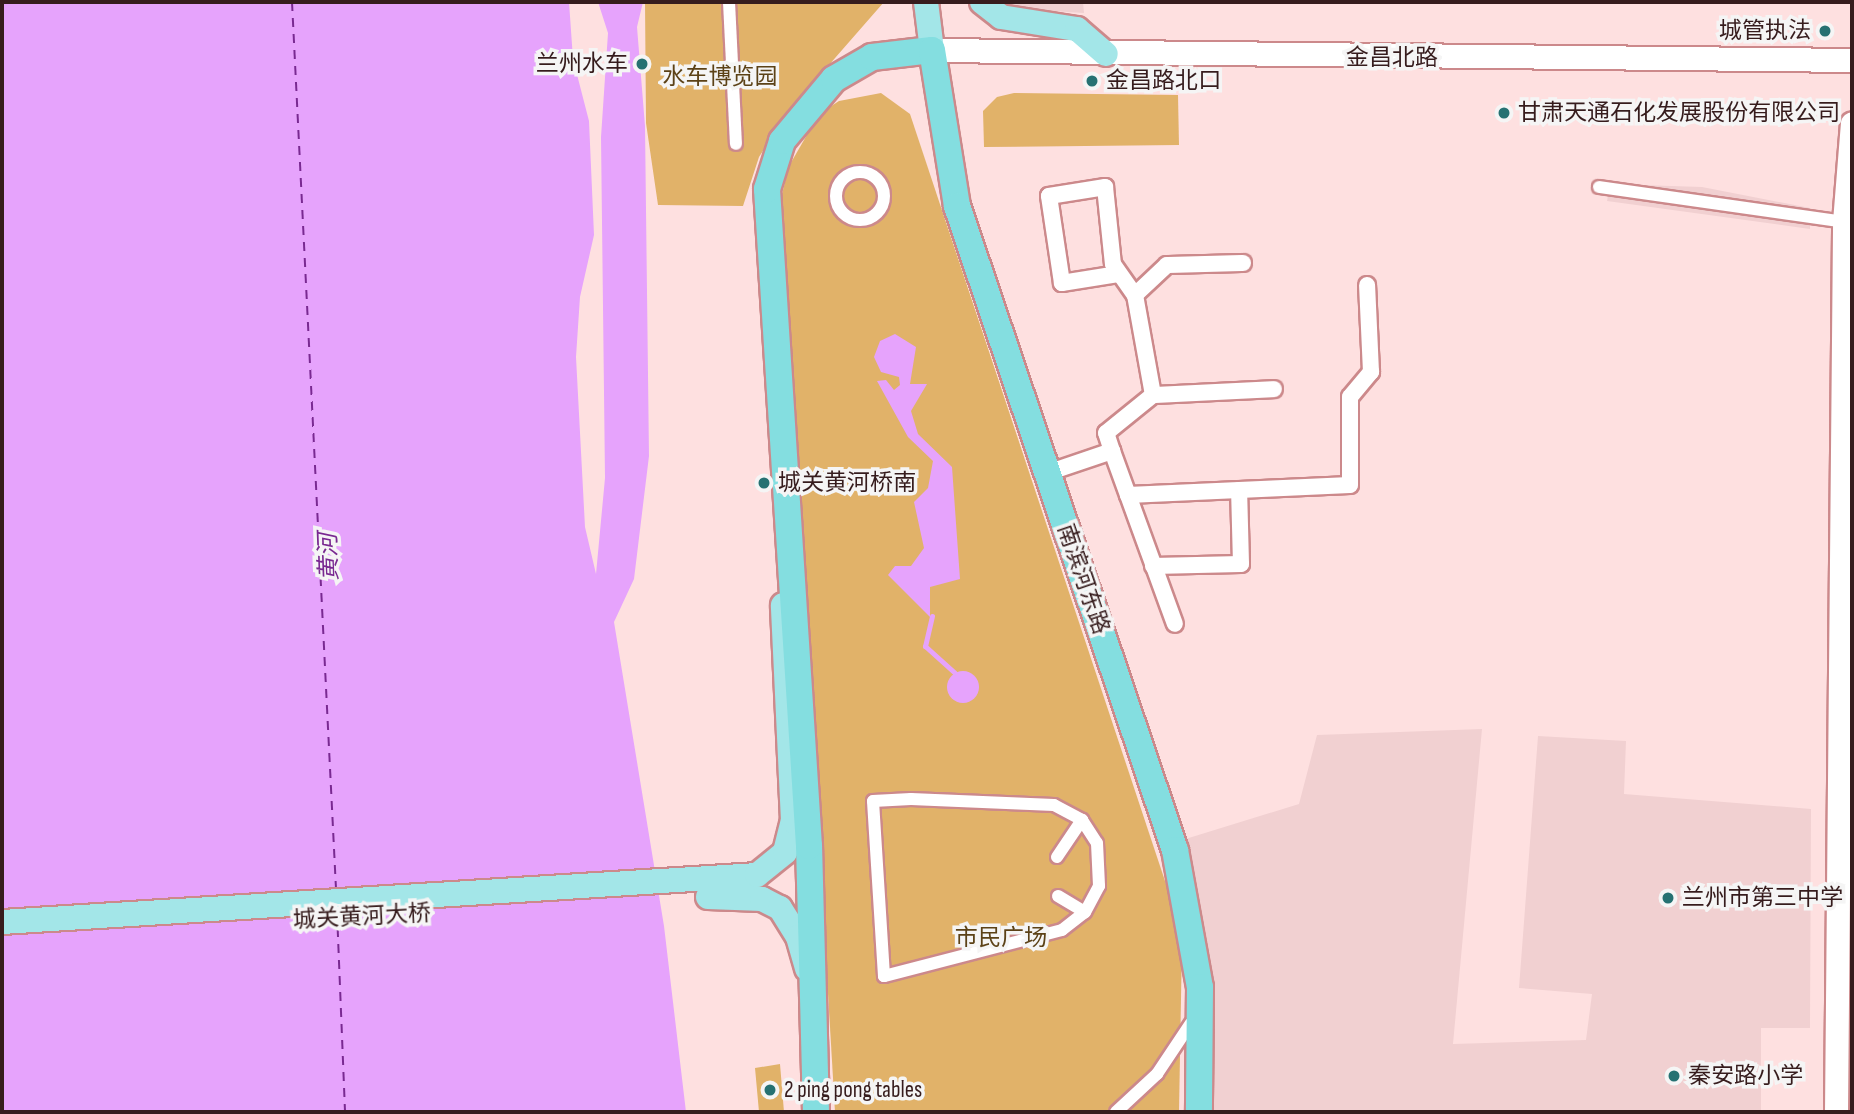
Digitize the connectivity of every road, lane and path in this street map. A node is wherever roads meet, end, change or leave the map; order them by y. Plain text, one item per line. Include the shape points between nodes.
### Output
1 (729, 2) edge
2 (926, 2) edge
3 (982, 2) edge
4 (932, 50) junction
5 (1106, 54) junction
6 (1852, 60) edge
7 (1852, 123) edge
8 (736, 144) dead end
9 (1600, 187) dead end
10 (1844, 222) junction
11 (1243, 263) dead end
12 (1118, 274) junction
13 (1367, 285) dead end
14 (1135, 295) junction
15 (1275, 389) dead end
16 (1153, 395) junction
17 (1112, 451) junction
18 (1047, 473) junction
19 (1239, 490) junction
20 (1128, 495) junction
21 (785, 548) junction
22 (1153, 566) junction
23 (1175, 624) dead end
24 (1082, 820) junction
25 (1057, 857) dead end
26 (722, 889) junction
27 (1058, 896) dead end
28 (1085, 912) junction
29 (2, 922) edge
30 (2, 938) edge
31 (1191, 1023) dead end
32 (815, 1036) junction
33 (816, 1112) edge
34 (1116, 1112) edge
35 (1199, 1112) edge
36 (1836, 1112) edge

1 - 8 street
2 - 4 main road, 南滨河东路
3 - 5 main road via 1001,17 1077,29
4 - 5 main road, 金昌北路
4 - 18 highway, 南滨河东路 via 957,206
4 - 21 highway via 872,57 834,79 796,118 773,163 764,218
5 - 6 main road, 金昌北路
7 - 10 main road
9 - 10 street
10 - 36 main road
11 - 14 street via 1167,265
12 - 12 street via 1062,282 1049,196 1105,187
12 - 14 street
13 - 19 street via 1371,372 1350,397 1350,485
14 - 16 street
15 - 16 street
16 - 17 street via 1106,433
17 - 18 street
17 - 20 street
18 - 35 highway, 南滨河东路 via 1187,899 1199,987
19 - 20 street
19 - 22 street via 1241,564
20 - 22 street
21 - 26 main road via 782,647 793,821 785,852 773,866
21 - 32 highway via 808,833
22 - 23 street
24 - 25 street
24 - 28 street via 1097,844 1099,886
24 - 28 street via 1054,805 873,801 884,976 1062,930
26 - 29 main road, 城关黄河大桥
26 - 30 main road, 城关黄河大桥
26 - 32 main road via 762,899 791,921 807,968
27 - 28 street
31 - 34 street via 1157,1074
32 - 33 highway

